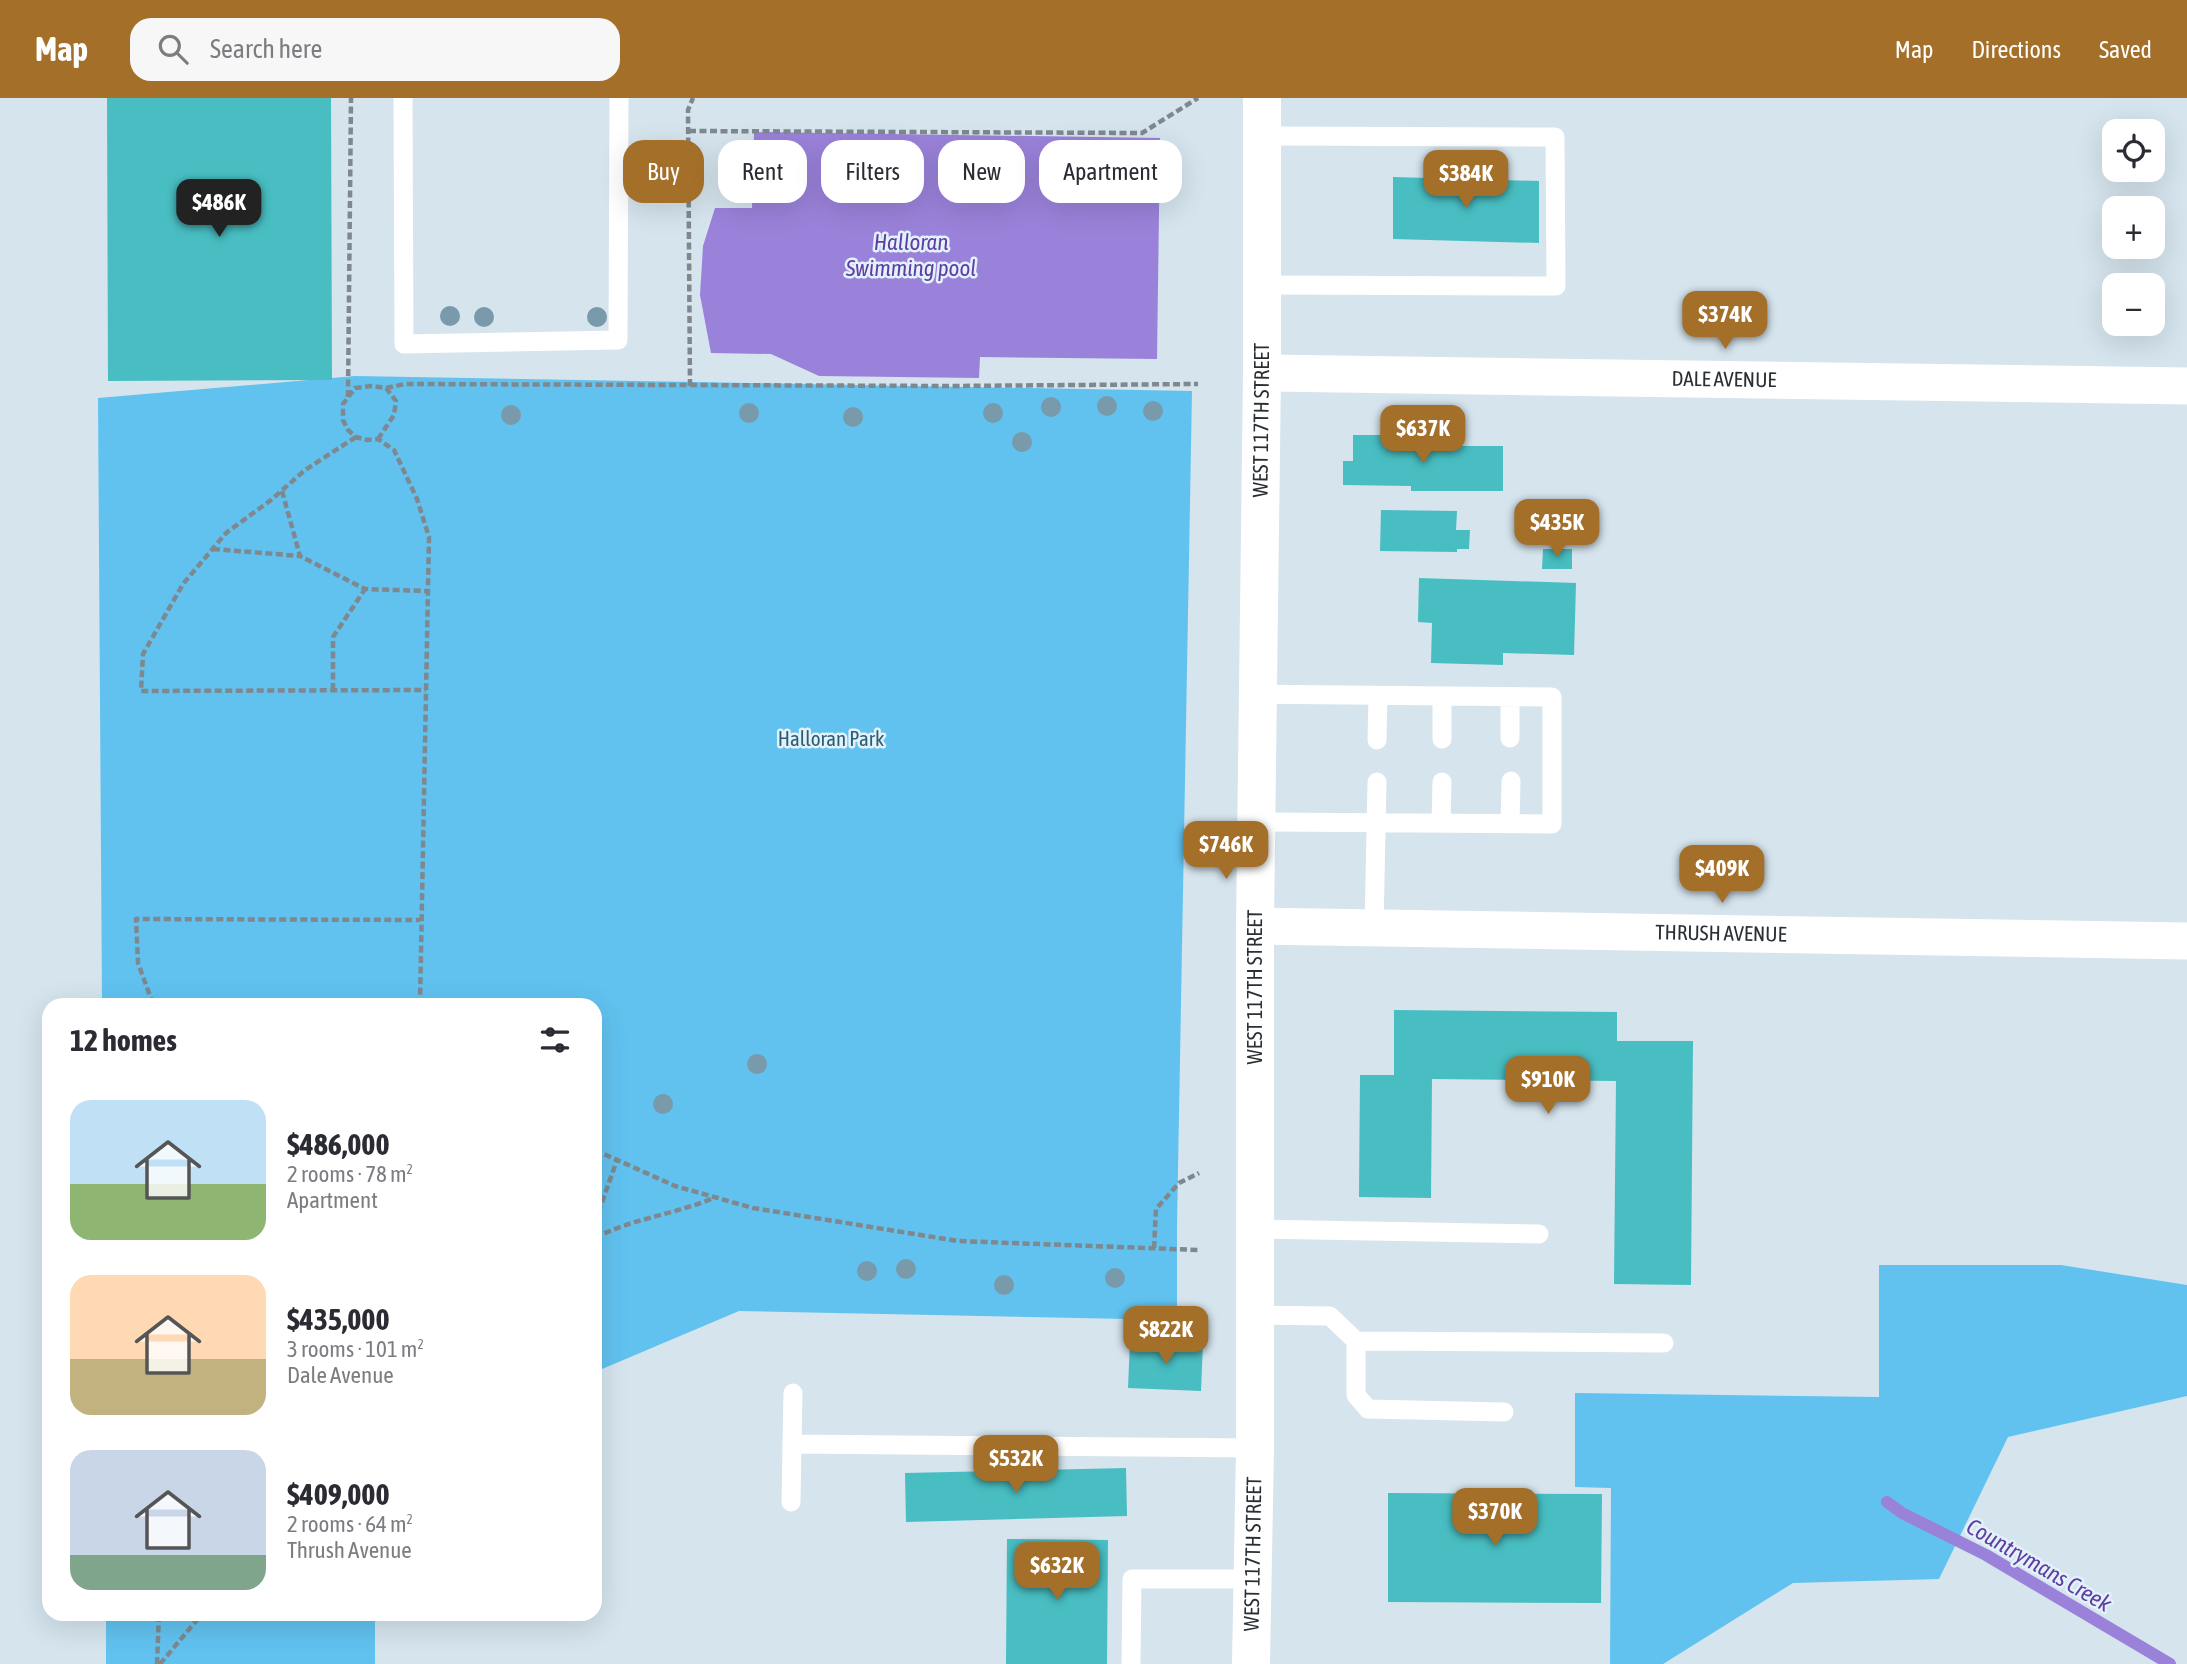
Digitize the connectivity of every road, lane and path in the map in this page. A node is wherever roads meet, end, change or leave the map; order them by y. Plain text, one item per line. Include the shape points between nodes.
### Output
1 (351, 98) edge
2 (403, 98) edge
3 (619, 98) edge
4 (693, 98) edge
5 (1198, 98) edge
6 (1262, 98) edge
7 (689, 131) junction
8 (1262, 136) junction
9 (1262, 285) junction
10 (1262, 373) junction
11 (1198, 384) dead end
12 (690, 386) junction
13 (2187, 386) edge
14 (386, 388) junction
15 (348, 398) junction
16 (356, 437) junction
17 (378, 439) junction
18 (282, 491) junction
19 (213, 549) junction
20 (300, 556) junction
21 (365, 589) junction
22 (428, 591) junction
23 (333, 690) junction
24 (426, 690) junction
25 (1257, 694) junction
26 (1378, 696) junction
27 (1442, 696) junction
28 (1510, 697) junction
29 (1442, 738) dead end
30 (1510, 738) dead end
31 (1377, 740) dead end
32 (1511, 781) dead end
33 (1377, 782) dead end
34 (1442, 782) dead end
35 (1256, 822) junction
36 (1375, 823) junction
37 (1441, 823) junction
38 (1510, 824) junction
39 (421, 920) junction
40 (1255, 926) junction
41 (1374, 928) junction
42 (2187, 941) edge
43 (151, 998) edge
44 (420, 998) edge
45 (602, 1153) edge
46 (617, 1160) junction
47 (1199, 1173) dead end
48 (716, 1197) junction
49 (602, 1202) edge
50 (1255, 1229) junction
51 (602, 1234) edge
52 (1539, 1234) dead end
53 (1154, 1248) junction
54 (1199, 1250) dead end
55 (1255, 1315) junction
56 (1356, 1341) junction
57 (1664, 1343) dead end
58 (793, 1393) dead end
59 (1504, 1412) dead end
60 (792, 1444) junction
61 (1255, 1448) junction
62 (791, 1502) dead end
63 (1253, 1579) junction
64 (159, 1621) edge
65 (196, 1621) edge
66 (159, 1664) edge
67 (1130, 1664) edge
68 (1251, 1664) edge

1 - 15 path
2 - 3 lane via 404,344 618,340
4 - 7 path via 688,110
5 - 7 path via 1142,132
6 - 8 main road, WEST 117TH STREET
7 - 12 path
8 - 9 main road, WEST 117TH STREET
8 - 9 lane via 1555,137 1556,286
9 - 10 main road, WEST 117TH STREET
10 - 13 street, DALE AVENUE
10 - 25 main road, WEST 117TH STREET
11 - 12 path
12 - 14 path via 405,384
14 - 15 path via 355,388
14 - 17 path via 396,401 394,415
15 - 16 path via 343,420
16 - 17 path
16 - 18 path
17 - 22 path via 394,450 417,499 429,537
18 - 19 path via 226,533
18 - 20 path
19 - 20 path
19 - 23 path via 183,584 143,654 141,691
20 - 21 path
21 - 22 path
21 - 23 path via 333,637
22 - 24 path
23 - 24 path
24 - 39 path
25 - 26 lane
25 - 35 main road, WEST 117TH STREET
26 - 27 lane
26 - 31 lane
27 - 28 lane
27 - 29 lane
28 - 30 lane
28 - 38 lane via 1552,697 1552,824
32 - 38 lane
33 - 36 lane
34 - 37 lane
35 - 36 lane
35 - 40 main road, WEST 117TH STREET
36 - 37 lane
36 - 41 lane
37 - 38 lane
39 - 43 path via 136,919 138,963
39 - 44 path
40 - 41 street, THRUSH AVENUE
40 - 50 main road, WEST 117TH STREET
41 - 42 street, THRUSH AVENUE
45 - 46 path
46 - 48 path via 676,1186
46 - 49 path
47 - 53 path via 1179,1183 1156,1209
48 - 51 path
48 - 53 path via 753,1208 958,1241
50 - 52 lane
50 - 55 main road, WEST 117TH STREET
53 - 54 path
55 - 56 lane via 1330,1315
55 - 61 main road, WEST 117TH STREET
56 - 57 lane
56 - 59 lane via 1356,1395 1368,1409
58 - 60 lane
60 - 61 lane
60 - 62 lane
61 - 63 main road, WEST 117TH STREET
63 - 67 lane via 1132,1579
63 - 68 main road, WEST 117TH STREET
64 - 66 path
65 - 66 path

